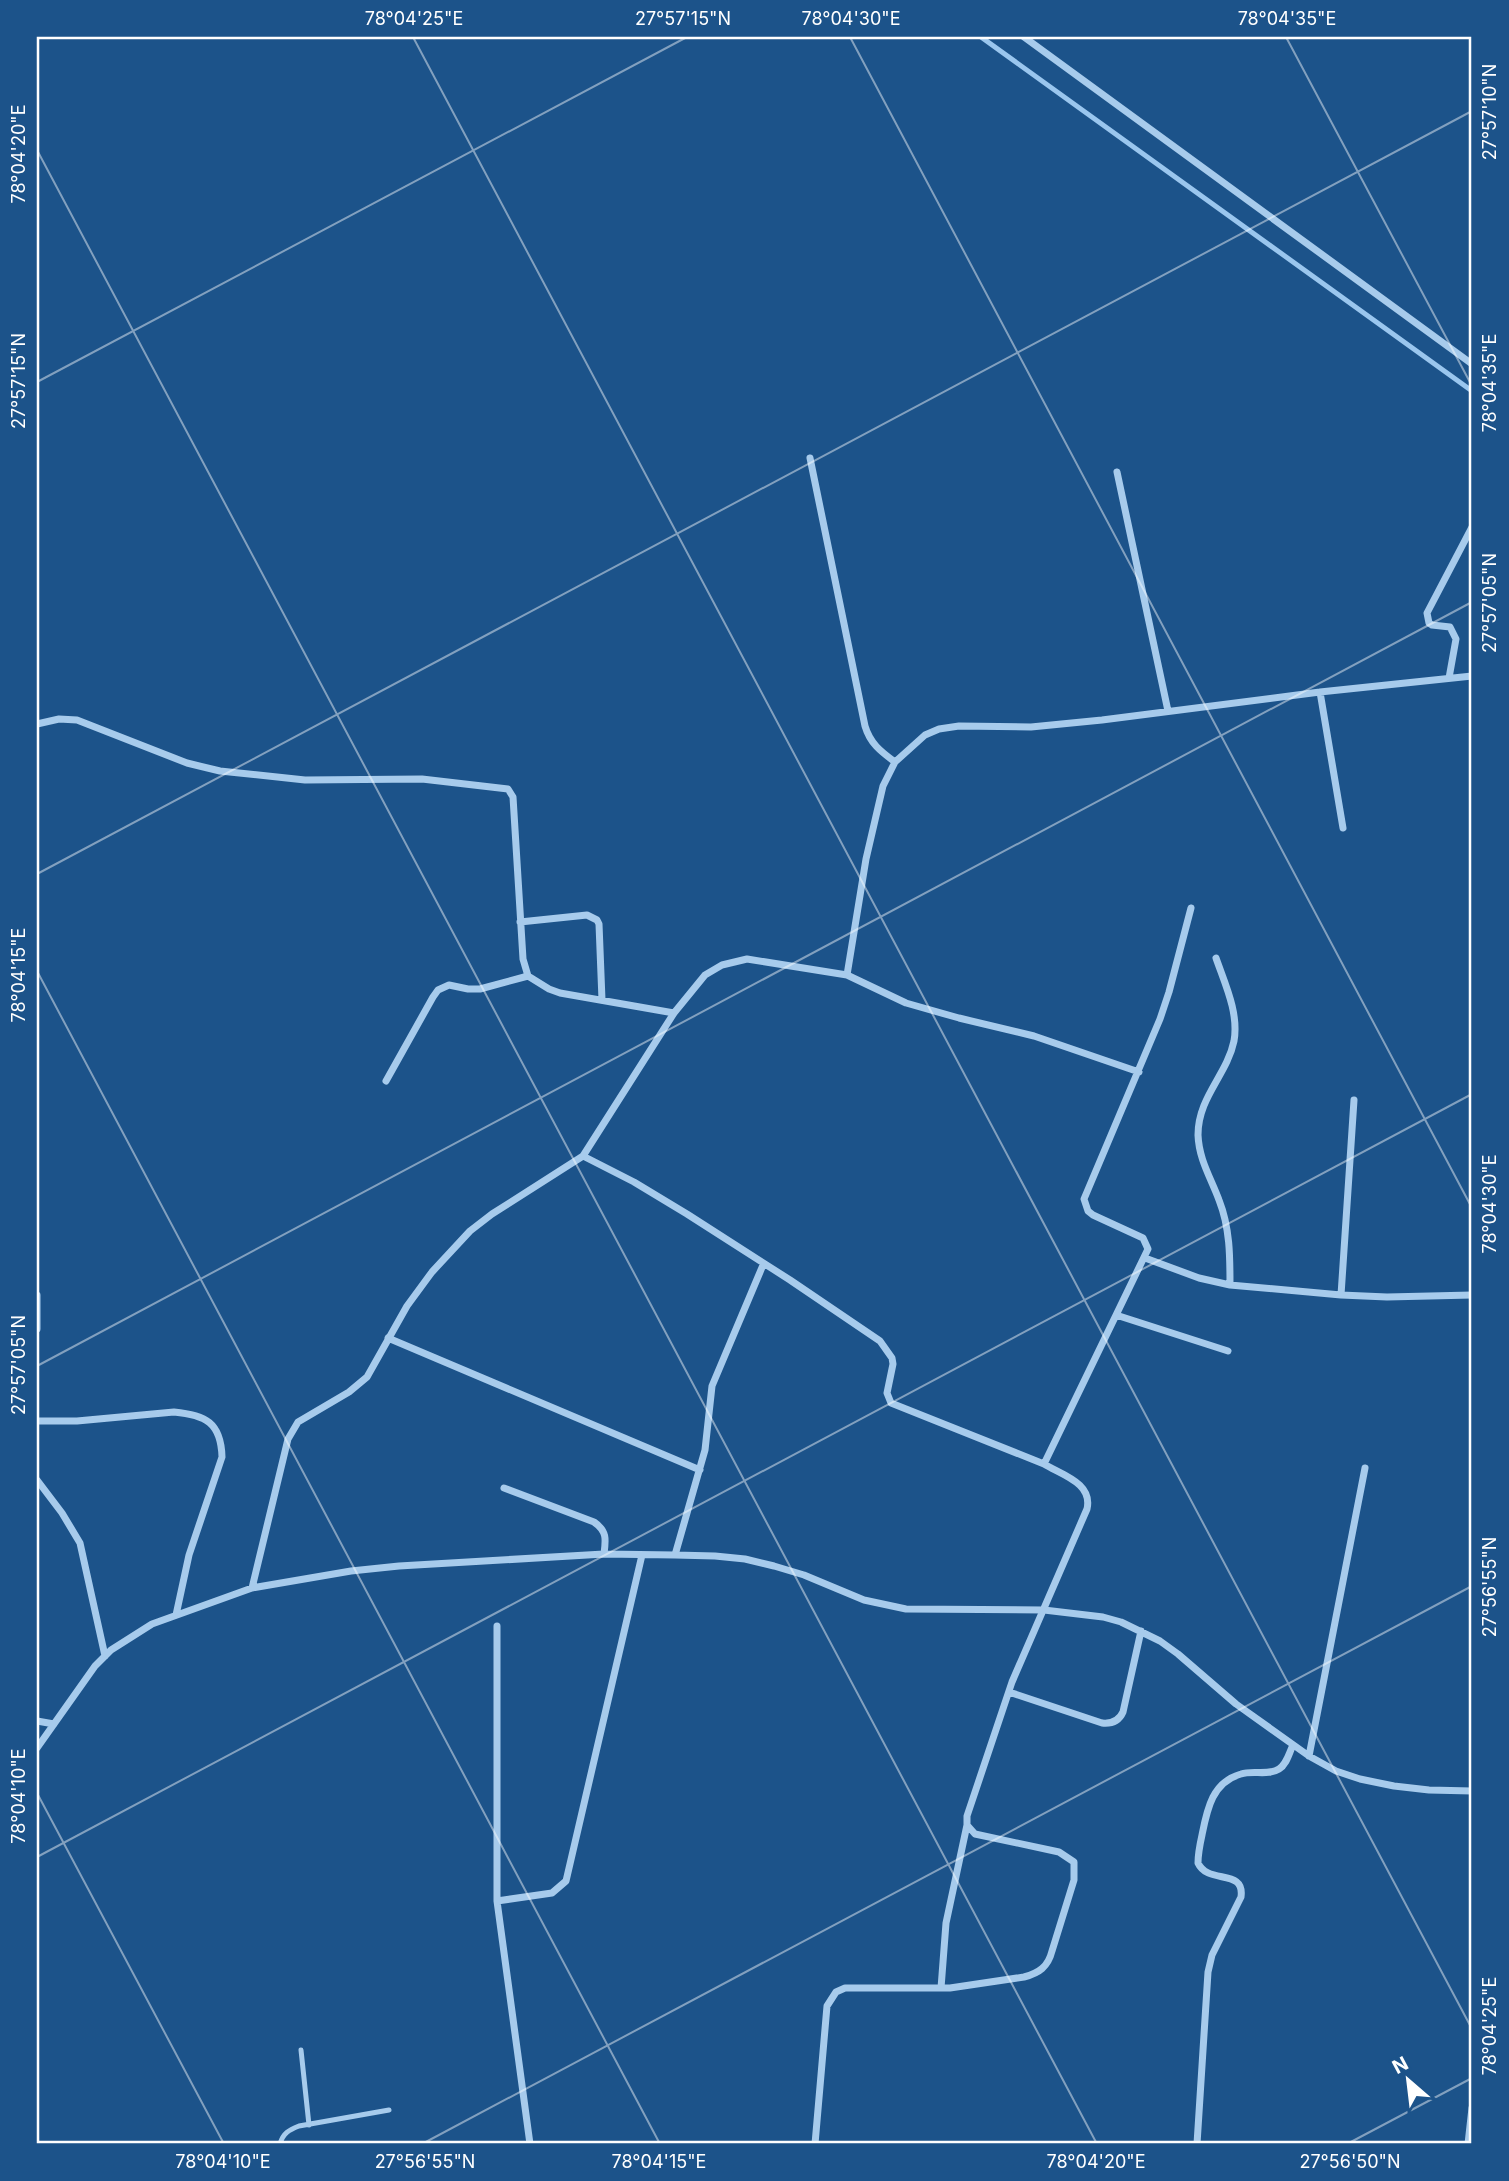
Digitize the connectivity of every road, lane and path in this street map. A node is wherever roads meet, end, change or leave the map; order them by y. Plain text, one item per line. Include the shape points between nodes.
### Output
1 (1024, 37) edge
2 (1472, 364) edge
3 (810, 458) dead end
4 (1118, 472) dead end
5 (1472, 527) edge
6 (1472, 676) edge
7 (1449, 678) junction
8 (1320, 692) junction
9 (1168, 711) junction
10 (37, 724) edge
11 (895, 762) junction
12 (1343, 828) dead end
13 (1191, 908) dead end
14 (520, 922) junction
15 (1216, 958) dead end
16 (847, 975) junction
17 (528, 976) junction
18 (602, 1000) junction
19 (674, 1013) junction
20 (1139, 1072) junction
21 (386, 1081) dead end
22 (1354, 1100) dead end
23 (583, 1156) junction
24 (1145, 1258) junction
25 (764, 1265) junction
26 (1230, 1285) junction
27 (37, 1295) edge
28 (1341, 1295) junction
29 (1472, 1295) edge
30 (1116, 1315) junction
31 (37, 1329) edge
32 (388, 1338) junction
33 (1228, 1351) dead end
34 (37, 1421) edge
35 (1044, 1464) junction
36 (1365, 1468) dead end
37 (699, 1470) junction
38 (37, 1480) edge
39 (504, 1488) dead end
40 (604, 1554) junction
41 (642, 1555) junction
42 (675, 1555) junction
43 (251, 1588) junction
44 (1044, 1610) junction
45 (176, 1615) junction
46 (497, 1626) dead end
47 (1142, 1632) junction
48 (105, 1656) junction
49 (1009, 1692) junction
50 (37, 1721) edge
51 (54, 1724) junction
52 (1293, 1745) junction
53 (37, 1748) edge
54 (1309, 1756) junction
55 (1472, 1791) edge
56 (967, 1825) junction
57 (497, 1901) junction
58 (941, 1988) junction
59 (301, 2050) dead end
60 (1472, 2108) edge
61 (389, 2110) dead end
62 (309, 2124) junction
63 (280, 2144) edge
64 (530, 2144) edge
65 (815, 2144) edge
66 (1197, 2144) edge
67 (1468, 2144) edge

1 - 2 street
3 - 11 street via 864,726 874,745
4 - 9 street
5 - 7 street via 1427,612 1429,623 1450,627 1455,635
6 - 7 street
7 - 8 street
8 - 9 street
8 - 12 street
9 - 11 street via 1042,726 939,729 925,735
10 - 14 street via 76,720 220,771 305,780 422,779 508,789 513,797
11 - 16 street via 883,786 866,859
13 - 20 street via 1170,992
14 - 17 street
14 - 18 street via 587,915 597,920
15 - 26 street via 1231,1002 1234,1041 1205,1101 1198,1133 1200,1154 1227,1230
16 - 19 street via 737,960 705,975
16 - 20 street via 906,1003 1034,1036
17 - 18 street via 560,993
17 - 21 street via 480,989 443,986
18 - 19 street
19 - 23 street
20 - 24 street via 1084,1199 1093,1215 1143,1238 1148,1249
22 - 28 street
23 - 25 street via 634,1182
23 - 32 street via 470,1231 432,1272
24 - 26 street
24 - 30 street
25 - 35 street via 880,1341 893,1364 887,1393 891,1403
25 - 37 street via 712,1386
26 - 28 street
27 - 31 street
28 - 29 street
30 - 33 street
30 - 35 street
32 - 37 street
32 - 43 street via 360,1385 293,1429
34 - 45 street via 174,1412 208,1420 218,1431 222,1457 189,1555
35 - 44 street via 1082,1485 1089,1502
36 - 54 street
37 - 42 street
38 - 48 street via 80,1543
39 - 40 street via 594,1521 604,1530
40 - 41 street
40 - 43 street via 399,1566
41 - 42 street
41 - 57 street via 566,1881 552,1893
42 - 44 street via 774,1566 864,1600 906,1609
43 - 45 street
44 - 47 street via 1103,1617
44 - 49 street
45 - 48 street via 130,1636
46 - 57 street
47 - 49 street via 1123,1712 1115,1722 1102,1723
47 - 52 street via 1178,1654
48 - 51 street
49 - 56 street via 968,1808
50 - 51 street
51 - 53 street
52 - 54 street
52 - 66 street via 1280,1768 1235,1776 1219,1787 1207,1807 1198,1863 1208,1874 1232,1878 1242,1890 1208,1972
54 - 55 street via 1360,1779 1429,1790
56 - 58 street via 946,1923
56 - 58 street via 975,1834 1068,1856 1074,1861 1073,1880 1044,1968 1035,1975
57 - 64 street
58 - 65 street via 845,1988 830,1999
59 - 62 lane
60 - 67 street
61 - 62 lane
62 - 63 lane via 289,2130

